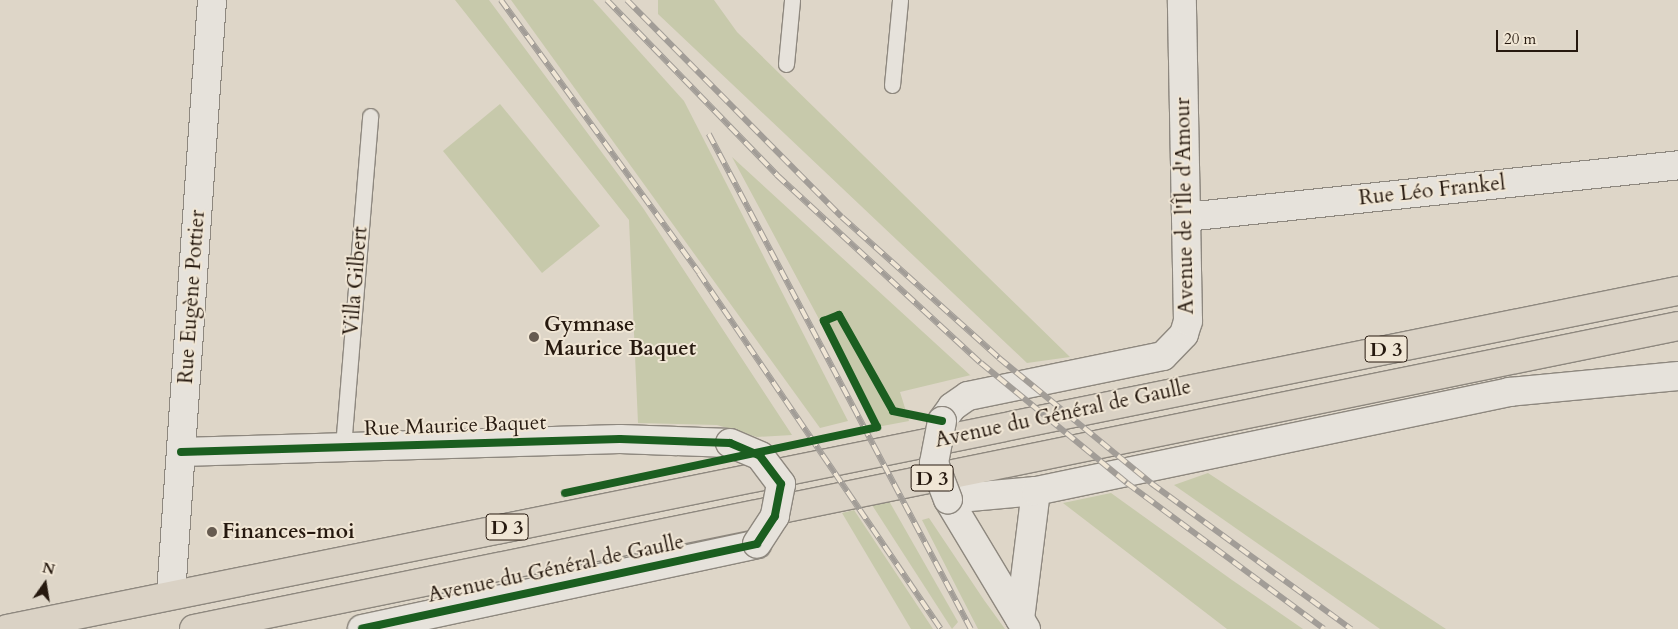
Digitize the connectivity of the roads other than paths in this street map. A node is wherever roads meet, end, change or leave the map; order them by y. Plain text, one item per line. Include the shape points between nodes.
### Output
1 (212, 0) edge
2 (792, 0) edge
3 (900, 0) edge
4 (1182, 0) edge
5 (786, 64) dead end
6 (892, 85) dead end
7 (370, 116) dead end
8 (1678, 165) edge
9 (1186, 217) junction
10 (1678, 291) edge
11 (1678, 326) edge
12 (1678, 376) edge
13 (343, 447) junction
14 (181, 452) junction
15 (1036, 491) junction
16 (948, 498) junction
17 (757, 544) joint
18 (171, 594) junction
19 (1023, 624) edge
20 (7, 629) edge
21 (194, 629) edge
22 (362, 629) edge

1 - 14 street, Rue Eugène Pottier
2 - 5 lane
3 - 6 lane
4 - 9 street, Avenue de l'Île d'Amour
7 - 13 lane, Villa Gilbert
8 - 9 street, Rue Léo Frankel
9 - 16 street, Avenue de l'Île d'Amour, bridge via 1188,321 1176,346 1163,356 968,396 952,407 942,421 934,463
10 - 18 main road, Avenue du Général de Gaulle / D 3
11 - 21 main road, Avenue du Général de Gaulle / D 3
12 - 15 street via 1509,392
13 - 14 street, Rue Maurice Baquet
13 - 17 street, Rue Maurice Baquet, bridge via 620,439 730,442 760,456 781,484 775,516
14 - 18 street, Rue Eugène Pottier
15 - 16 street
15 - 19 street
16 - 19 street, Avenue de l'Île d'Amour
17 - 22 street, Avenue du Général de Gaulle
18 - 20 main road, Avenue du Général de Gaulle / D 3

